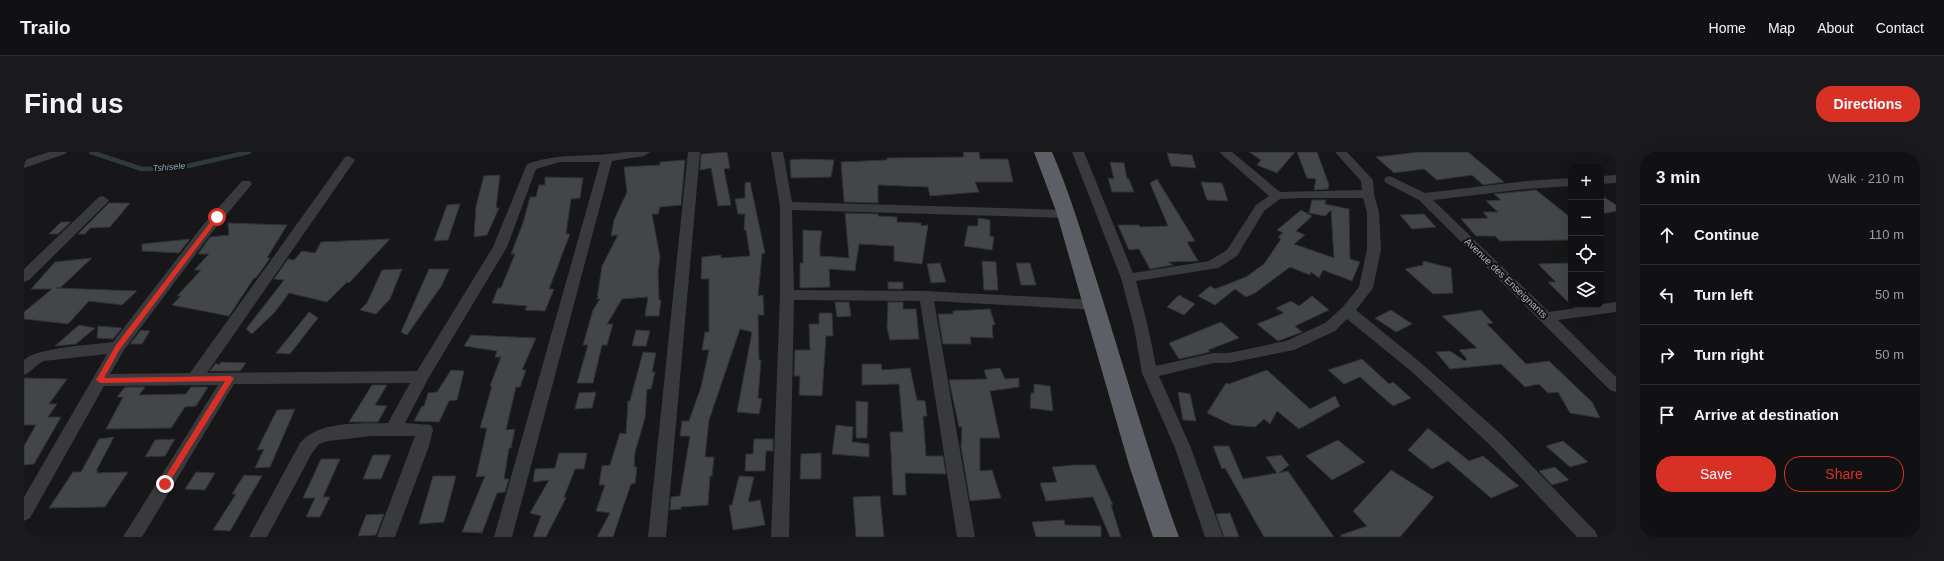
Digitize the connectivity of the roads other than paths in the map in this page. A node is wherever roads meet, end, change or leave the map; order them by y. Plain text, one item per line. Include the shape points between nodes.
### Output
1 (644, 152) edge
2 (694, 152) edge
3 (777, 152) edge
4 (1043, 152) edge
5 (1078, 152) edge
6 (1224, 152) edge
7 (1341, 152) edge
8 (59, 153) edge
9 (607, 158) junction
10 (349, 160) dead end
11 (24, 164) edge
12 (1616, 179) edge
13 (1390, 180) dead end
14 (1604, 180) edge
15 (1568, 182) edge
16 (246, 184) dead end
17 (1368, 194) junction
18 (1277, 196) junction
19 (1423, 197) junction
20 (103, 200) dead end
21 (786, 206) junction
22 (1065, 214) junction
23 (24, 277) edge
24 (1128, 278) junction
25 (787, 295) junction
26 (926, 296) junction
27 (1094, 305) junction
28 (1616, 307) edge
29 (1347, 311) junction
30 (1546, 317) junction
31 (118, 347) junction
32 (24, 369) edge
33 (1150, 373) junction
34 (421, 376) junction
35 (195, 378) junction
36 (230, 378) junction
37 (100, 380) junction
38 (1616, 386) edge
39 (393, 429) junction
40 (24, 513) edge
41 (132, 537) edge
42 (258, 537) edge
43 (386, 537) edge
44 (503, 537) edge
45 (656, 537) edge
46 (780, 537) edge
47 (966, 537) edge
48 (1166, 537) edge
49 (1214, 537) edge
50 (1589, 537) edge

1 - 9 street
2 - 45 street
3 - 21 street
4 - 22 highway via 1053,174
5 - 24 street
6 - 18 street
7 - 17 street via 1367,180
8 - 11 street
9 - 34 street via 561,157 532,167 500,246
9 - 44 street
10 - 35 street
12 - 14 street
13 - 19 street, Avenue des Enseignants
15 - 19 street
16 - 31 street via 208,228
17 - 18 street
17 - 29 street via 1373,212 1374,249 1366,288
18 - 24 street via 1260,208 1232,253 1213,265
19 - 30 street, Avenue des Enseignants
20 - 23 street
21 - 22 street
21 - 25 street
22 - 27 highway
24 - 33 street via 1142,327
25 - 26 street
25 - 46 street
26 - 27 street
26 - 47 street
27 - 48 highway via 1148,487
28 - 30 street
29 - 33 street via 1330,327 1289,346 1229,358 1213,358
29 - 50 street via 1416,367 1496,440
30 - 38 street, Avenue des Enseignants
31 - 32 street via 44,356 34,359
31 - 37 street
33 - 49 street via 1183,448
34 - 36 street
34 - 39 street
35 - 36 street
35 - 37 street
36 - 41 street
37 - 40 street
39 - 42 street via 325,435 312,440
39 - 43 street via 419,429 425,430 425,434

